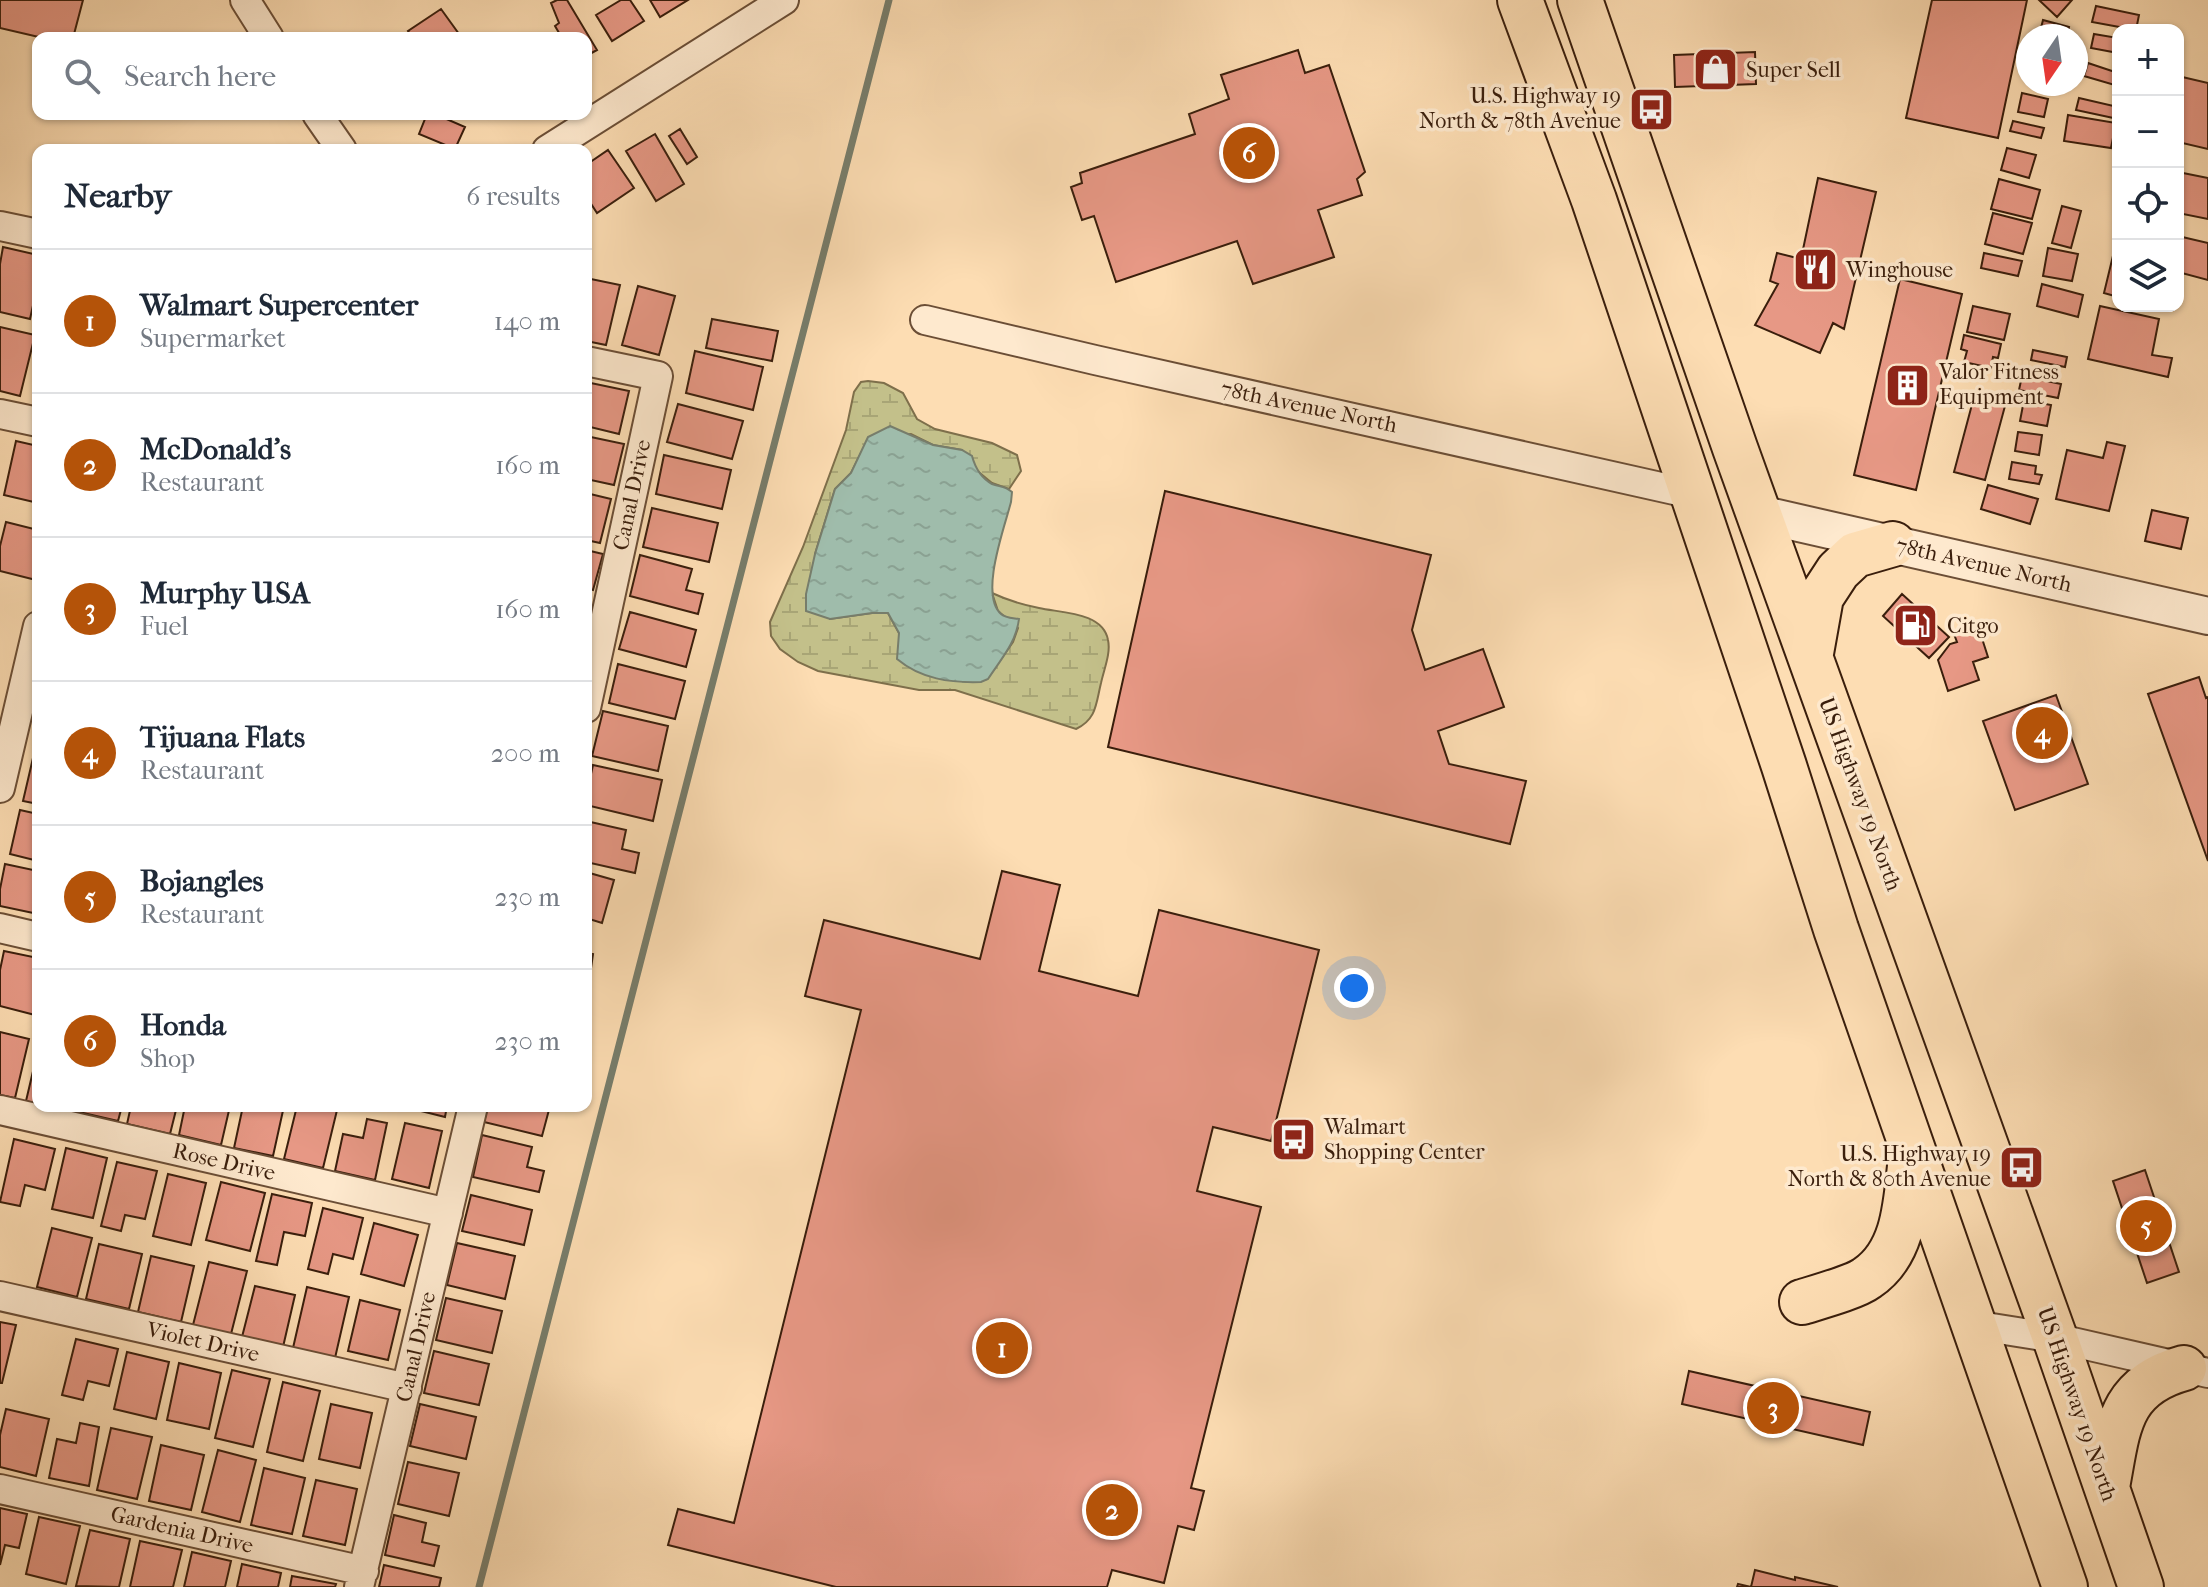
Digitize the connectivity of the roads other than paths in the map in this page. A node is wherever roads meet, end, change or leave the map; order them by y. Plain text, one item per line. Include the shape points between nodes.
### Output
1 (245, 0) edge
2 (784, 0) edge
3 (1520, 0) edge
4 (1580, 0) edge
5 (265, 32) edge
6 (321, 120) edge
7 (338, 144) edge
8 (556, 144) edge
9 (1594, 200) junction
10 (0, 226) edge
11 (32, 233) edge
12 (925, 320) dead end
13 (592, 362) edge
14 (0, 414) edge
15 (32, 421) edge
16 (1692, 494) junction
17 (1759, 514) junction
18 (1893, 544) junction
19 (1795, 613) junction
20 (2208, 616) edge
21 (32, 652) edge
22 (1810, 655) junction
23 (592, 680) edge
24 (0, 788) edge
25 (0, 928) edge
26 (32, 936) edge
27 (0, 1110) edge
28 (472, 1112) edge
29 (1913, 1147) junction
30 (448, 1213) junction
31 (0, 1296) edge
32 (1802, 1302) dead end
33 (1973, 1325) junction
34 (2055, 1338) junction
35 (2196, 1371) edge
36 (407, 1388) junction
37 (0, 1489) edge
38 (2107, 1489) junction
39 (362, 1579) edge
40 (2065, 1587) edge
41 (2141, 1587) edge

1 - 5 street
2 - 8 street
3 - 9 highway
4 - 17 highway, US Highway 19 North
6 - 7 street
9 - 16 highway
9 - 17 highway via 1622,229 1716,482
10 - 11 street
12 - 16 street, 78th Avenue North
13 - 23 street, Canal Drive via 658,376
14 - 15 street
16 - 19 highway via 1727,525
16 - 29 highway
17 - 18 street, 78th Avenue North
17 - 19 highway, US Highway 19 North
18 - 20 street, 78th Avenue North
18 - 22 highway via 1855,555 1838,571 1821,597
19 - 22 highway, US Highway 19 North
21 - 24 street
22 - 34 highway, US Highway 19 North
25 - 26 street
27 - 30 street, Rose Drive
28 - 30 street, Canal Drive
29 - 32 highway via 1903,1219 1891,1255 1867,1279
29 - 33 highway
30 - 36 street, Canal Drive
31 - 36 street, Violet Drive
33 - 34 street
33 - 40 highway
34 - 35 street
34 - 38 highway, US Highway 19 North
35 - 38 highway via 2161,1374 2129,1403 2118,1426
36 - 39 street, Canal Drive
37 - 39 street, Gardenia Drive
38 - 41 highway, US Highway 19 North

